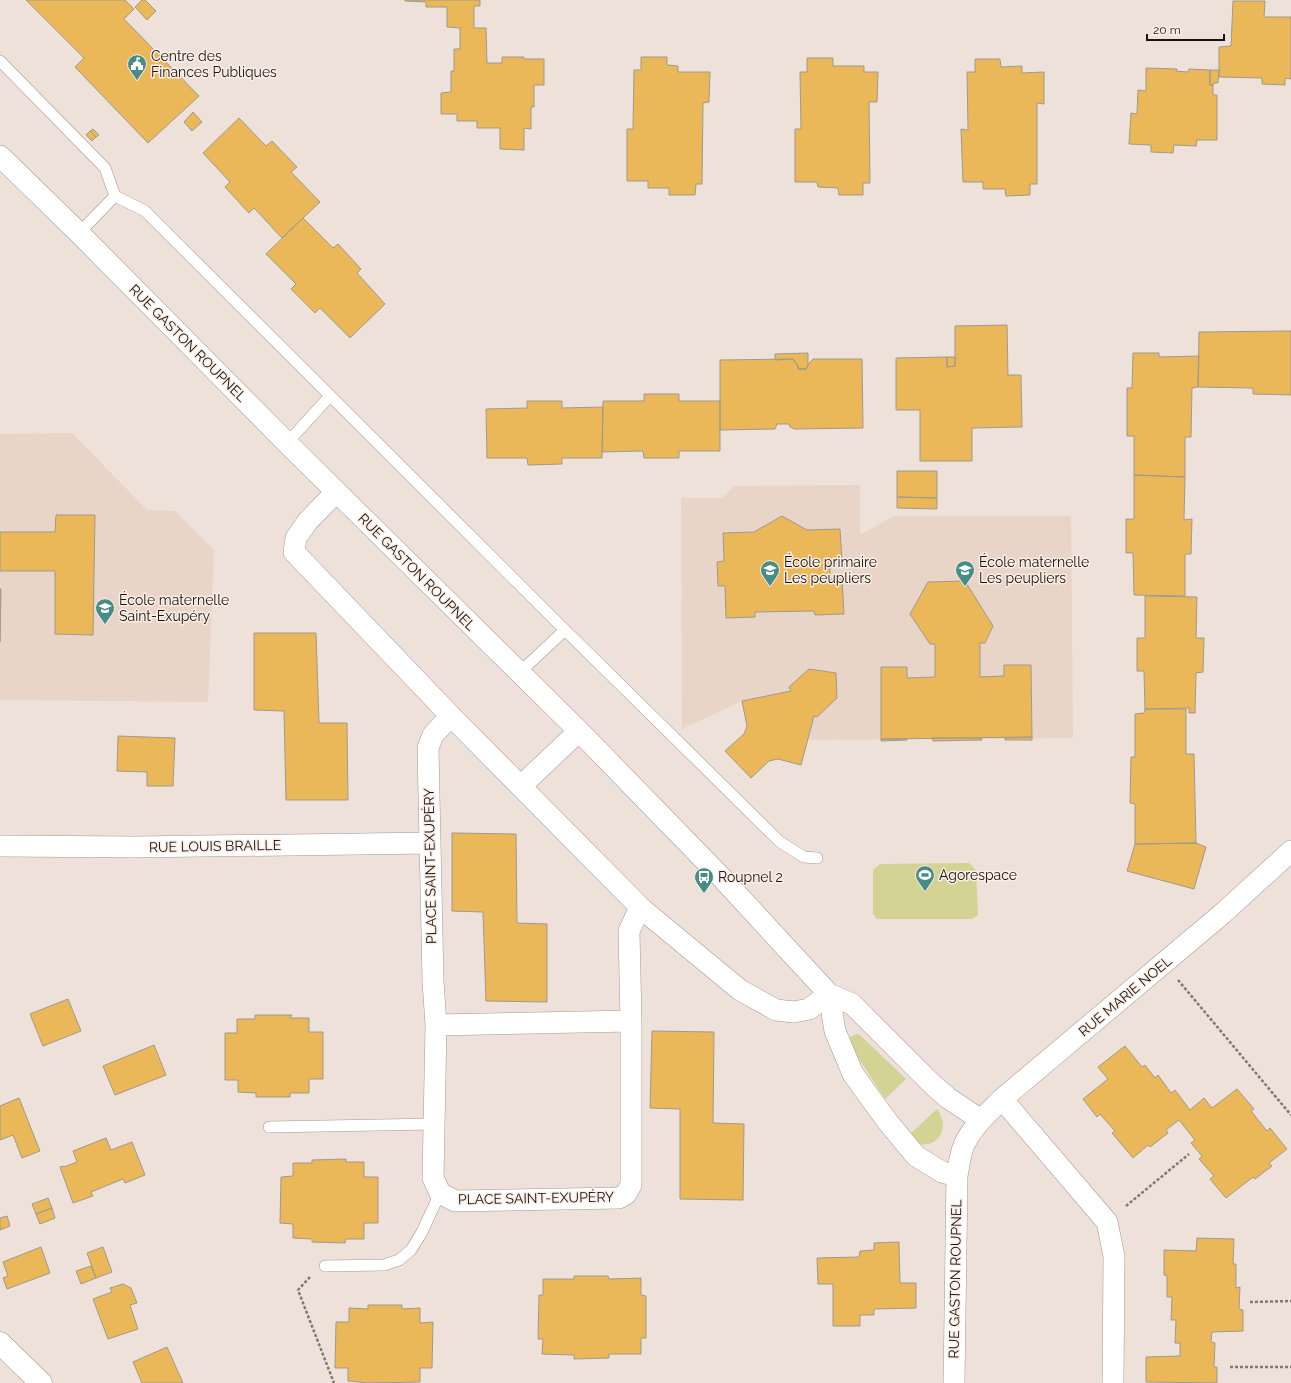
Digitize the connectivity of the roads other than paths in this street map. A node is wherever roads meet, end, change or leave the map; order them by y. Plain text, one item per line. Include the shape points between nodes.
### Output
1 (0, 61) edge
2 (0, 156) edge
3 (115, 196) junction
4 (79, 233) junction
5 (330, 396) junction
6 (287, 443) junction
7 (336, 492) junction
8 (565, 630) junction
9 (519, 673) junction
10 (450, 716) junction
11 (579, 731) junction
12 (521, 786) junction
13 (430, 843) junction
14 (0, 846) edge
15 (1291, 851) edge
16 (817, 858) dead end
17 (642, 910) junction
18 (829, 994) junction
19 (631, 1021) junction
20 (436, 1025) junction
21 (1002, 1099) junction
22 (981, 1120) junction
23 (434, 1124) junction
24 (269, 1127) dead end
25 (964, 1146) joint
26 (957, 1176) junction
27 (440, 1193) junction
28 (325, 1266) road end
29 (0, 1344) edge
30 (41, 1383) edge
31 (954, 1383) edge
32 (1113, 1383) edge

1 - 3 lane via 105,168
2 - 4 street, RUE GASTON ROUPNEL
3 - 4 lane
3 - 5 lane via 145,211
4 - 6 street, RUE GASTON ROUPNEL
5 - 6 lane
5 - 8 lane
6 - 7 street, RUE GASTON ROUPNEL
7 - 9 street, RUE GASTON ROUPNEL
7 - 10 street via 308,521 296,538 294,552
8 - 9 lane
8 - 16 lane via 780,842 804,857
9 - 11 street, RUE GASTON ROUPNEL
10 - 12 street
10 - 13 street, PLACE SAINT-EXUPÉRY via 433,735 428,748
11 - 12 street
11 - 18 street, RUE GASTON ROUPNEL via 721,877
12 - 17 street
13 - 14 street, RUE LOUIS BRAILLE
13 - 20 street, PLACE SAINT-EXUPÉRY
15 - 21 street, RUE MARIE NOEL via 1222,914
17 - 18 street via 740,990 776,1010 794,1012 809,1009
17 - 19 street, PLACE SAINT-EXUPÉRY via 636,916 629,932
18 - 22 street, RUE GASTON ROUPNEL via 852,1004 933,1086
18 - 26 street via 836,1031 853,1074 916,1156 942,1172
19 - 20 street
19 - 27 street, PLACE SAINT-EXUPÉRY via 631,1185 626,1194 619,1198 455,1201
20 - 23 street, PLACE SAINT-EXUPÉRY
21 - 22 street, RUE MARIE NOEL
21 - 32 street via 1107,1222 1114,1256
22 - 25 street, RUE MARIE NOEL
23 - 24 lane
23 - 27 street, PLACE SAINT-EXUPÉRY via 433,1178
25 - 26 street, RUE GASTON ROUPNEL
26 - 31 street, RUE GASTON ROUPNEL
27 - 28 lane, PLACE SAINT-EXUPÉRY via 412,1250 399,1260 384,1265
29 - 30 main road

